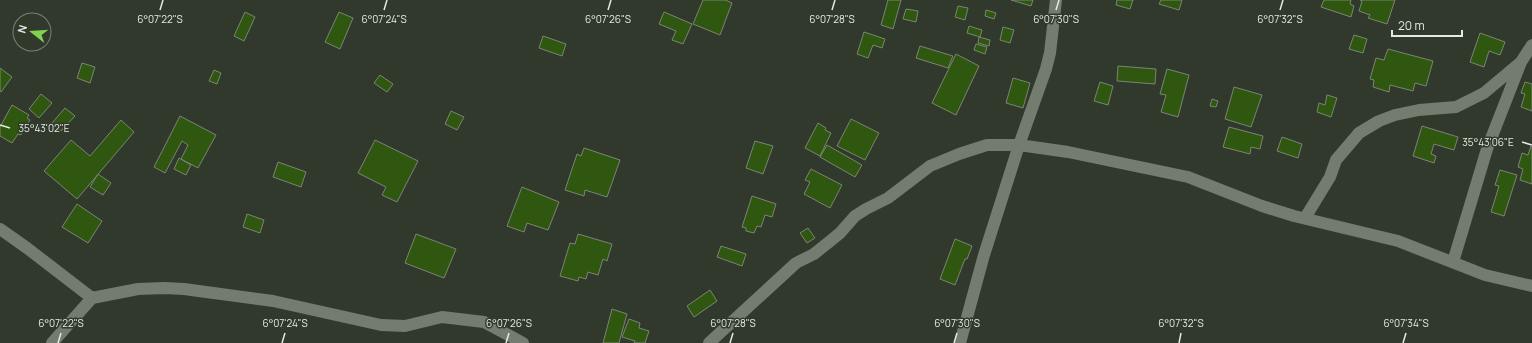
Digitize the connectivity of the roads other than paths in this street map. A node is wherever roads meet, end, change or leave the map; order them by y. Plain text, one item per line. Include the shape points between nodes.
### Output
1 (1056, 0) edge
2 (1532, 45) edge
3 (1521, 62) junction
4 (1019, 145) junction
5 (1305, 218) junction
6 (0, 229) edge
7 (1453, 262) junction
8 (1532, 286) edge
9 (92, 298) junction
10 (52, 343) edge
11 (523, 343) edge
12 (709, 343) edge
13 (960, 343) edge

1 - 4 street via 1048,61
2 - 3 street
3 - 5 street via 1484,92 1456,107 1395,115 1359,133 1336,160 1330,177
3 - 7 street via 1487,149
4 - 5 street via 1068,152 1188,177 1262,206
4 - 12 street via 988,145 930,166 888,198 855,216 840,233 814,254 796,263
4 - 13 street via 984,255
5 - 7 street via 1398,241
6 - 9 street
7 - 8 street via 1485,275
9 - 10 street
9 - 11 street via 138,289 184,289 273,301 381,325 405,326 442,317 484,322

